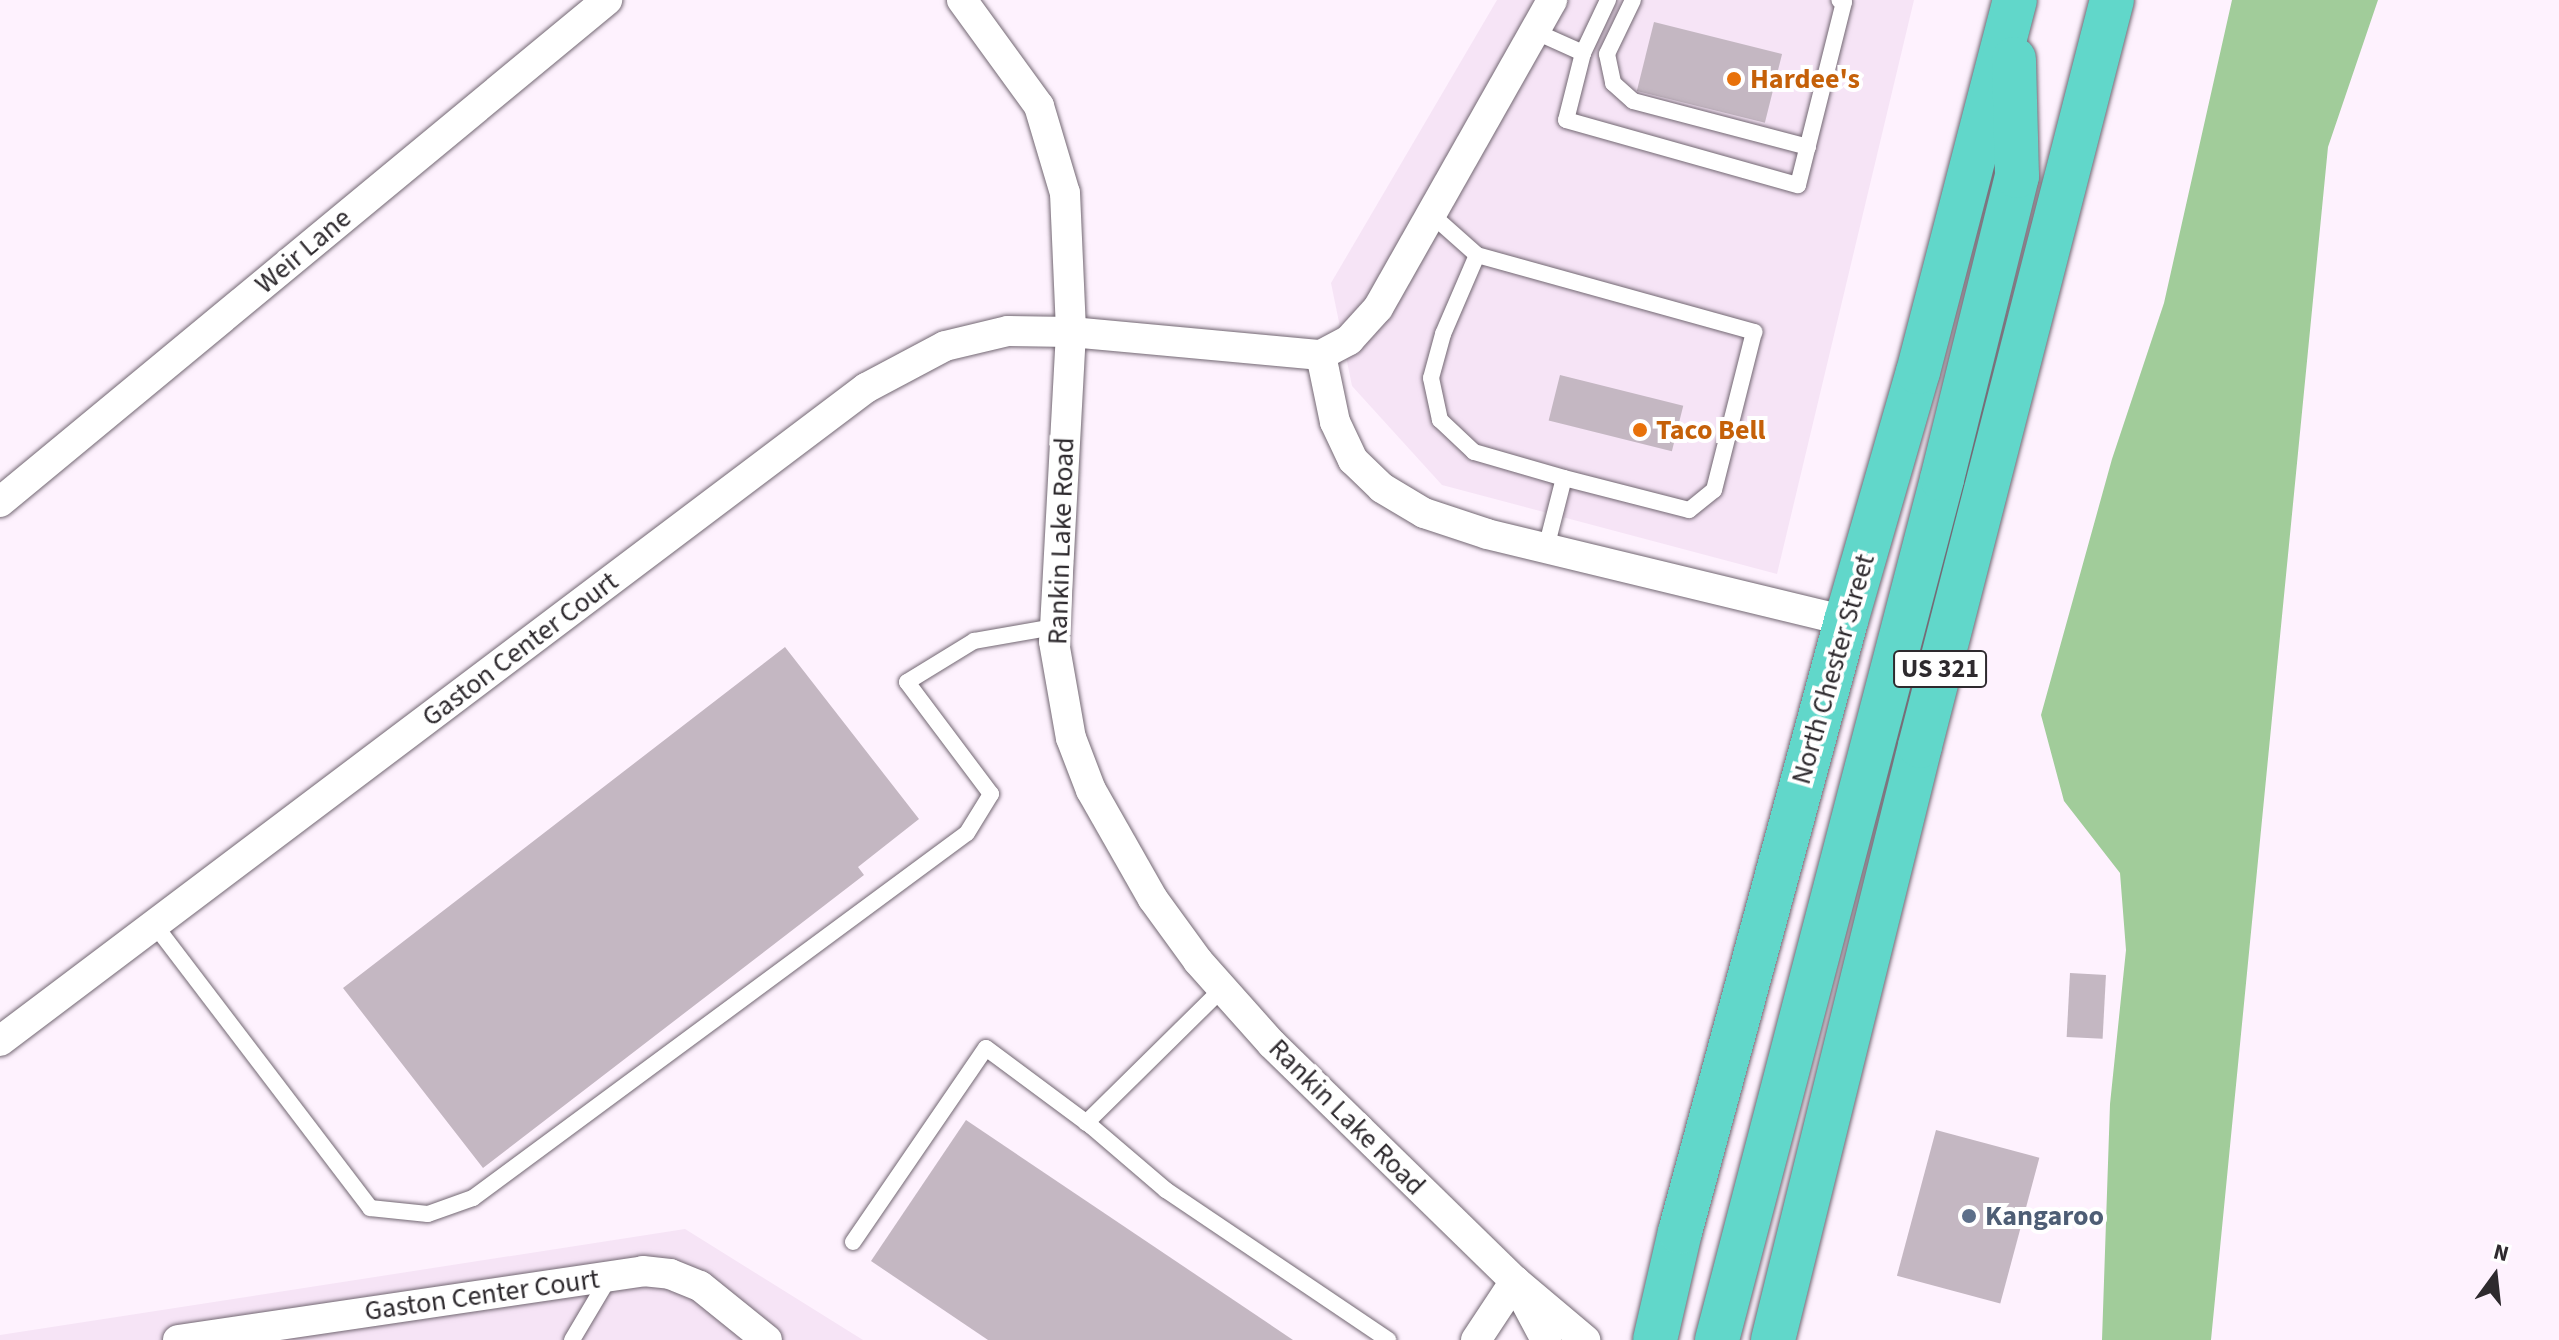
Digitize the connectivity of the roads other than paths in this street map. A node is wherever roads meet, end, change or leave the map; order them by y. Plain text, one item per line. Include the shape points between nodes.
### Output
1 (607, 0) edge
2 (962, 0) edge
3 (1552, 0) edge
4 (1608, 0) edge
5 (1633, 0) edge
6 (1839, 0) edge
7 (2112, 0) edge
8 (2011, 3) edge
9 (1534, 31) junction
10 (1583, 53) junction
11 (1808, 147) junction
12 (1431, 214) junction
13 (1477, 255) junction
14 (1071, 332) junction
15 (1321, 355) junction
16 (1564, 478) junction
17 (0, 502) edge
18 (1546, 548) junction
19 (1846, 621) junction
20 (1054, 627) junction
21 (154, 924) junction
22 (1223, 988) junction
23 (0, 1041) edge
24 (1086, 1123) junction
25 (853, 1242) dead end
26 (610, 1276) junction
27 (1515, 1281) junction
28 (303, 1330) edge
29 (178, 1340) edge
30 (572, 1340) edge
31 (767, 1340) edge
32 (1388, 1340) edge
33 (1476, 1340) edge
34 (1546, 1340) edge
35 (1585, 1340) edge
36 (1655, 1340) edge
37 (1717, 1340) edge
38 (1773, 1340) edge

1 - 17 street, Weir Lane
2 - 14 street, Rankin Lake Road via 1039,106 1065,193
3 - 9 street
4 - 10 lane
5 - 11 lane via 1607,54 1613,83 1633,101
6 - 11 lane via 1844,2
7 - 38 highway, US 321
8 - 19 highway, North Chester Street via 1918,372
8 - 37 highway via 2017,176
9 - 10 lane
9 - 12 street
10 - 11 lane via 1566,120 1798,185
12 - 13 lane
12 - 15 street via 1378,308 1349,340
13 - 16 lane via 1443,334 1431,378 1440,420 1474,452
13 - 16 lane via 1754,332 1714,490 1689,510
14 - 15 street, Gaston Center Court
14 - 20 street, Rankin Lake Road
14 - 21 street, Gaston Center Court via 1008,331 945,346 866,388
15 - 18 street via 1335,422 1353,460 1382,488 1424,513
16 - 18 lane
18 - 19 street
19 - 36 highway, North Chester Street
20 - 21 lane via 974,641 907,682 991,794 967,833 473,1198 428,1214 370,1208
20 - 22 street, Rankin Lake Road via 1071,738 1091,790 1153,899
21 - 23 street, Gaston Center Court
22 - 24 lane
22 - 27 street, Rankin Lake Road via 1272,1044
24 - 25 lane via 986,1048
24 - 32 lane via 1166,1190
26 - 28 street, Gaston Center Court
26 - 30 lane
26 - 31 street, Gaston Center Court via 643,1271 700,1286
27 - 33 street
27 - 34 street, Rankin Lake Road
27 - 35 street, Rankin Lake Road
28 - 29 street, Gaston Center Court

